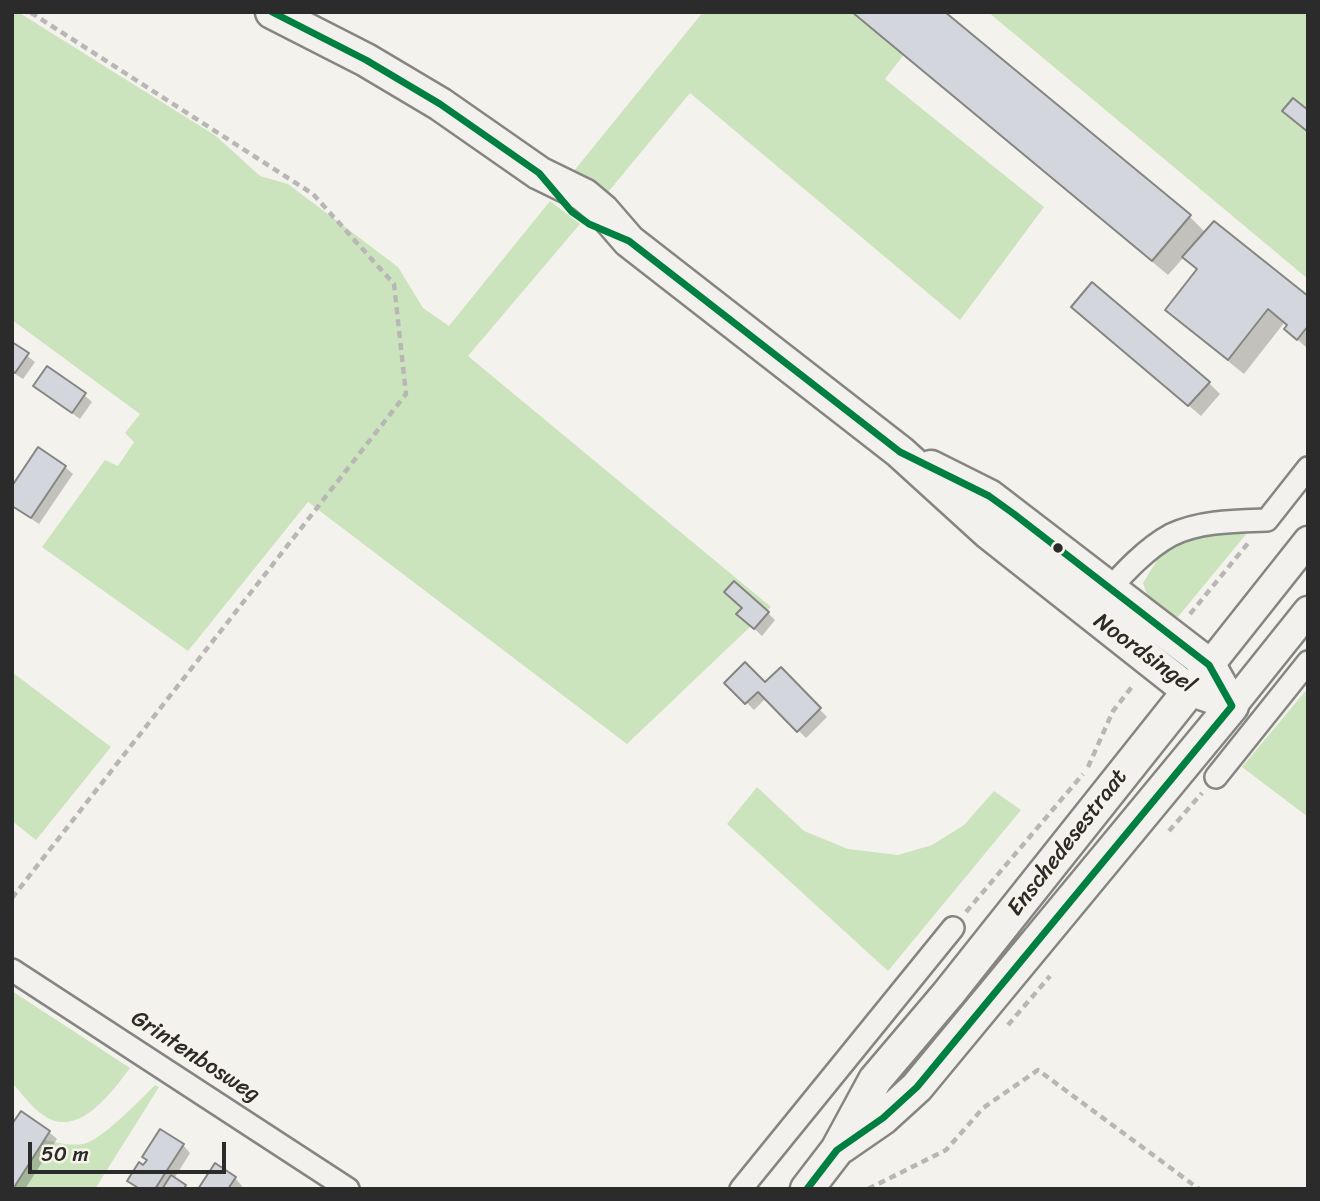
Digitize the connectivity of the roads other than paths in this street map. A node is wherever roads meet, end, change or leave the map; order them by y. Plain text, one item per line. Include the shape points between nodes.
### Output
1 (272, 12) edge
2 (900, 452) junction
3 (1308, 468) edge
4 (1308, 541) edge
5 (1108, 590) junction
6 (1308, 611) edge
7 (1087, 613) junction
8 (1308, 663) edge
9 (1209, 665) junction
10 (1189, 691) junction
11 (1232, 706) junction
12 (1216, 777) dead end
13 (953, 928) road end
14 (12, 970) edge
15 (837, 1150) junction
16 (348, 1189) edge
17 (741, 1189) edge
18 (807, 1189) edge

1 - 2 main road, Noordsingel via 366,60 539,173 584,195 629,241
2 - 5 main road, Noordsingel via 989,496
2 - 7 main road, Noordsingel
3 - 5 street via 1267,520 1192,527 1170,536
4 - 9 street, Enschedesestraat
5 - 7 street
5 - 9 main road, Noordsingel
6 - 11 street, Enschedesestraat
7 - 10 main road, Noordsingel
8 - 12 street
9 - 10 street, Enschedesestraat
9 - 11 main road, Noordsingel
10 - 11 street, Noordsingel
10 - 15 main road, Enschedesestraat via 875,1080
11 - 15 main road, Enschedesestraat via 916,1087 884,1118
13 - 17 street
14 - 16 street, Grintenbosweg
15 - 18 main road, Enschedesestraat

